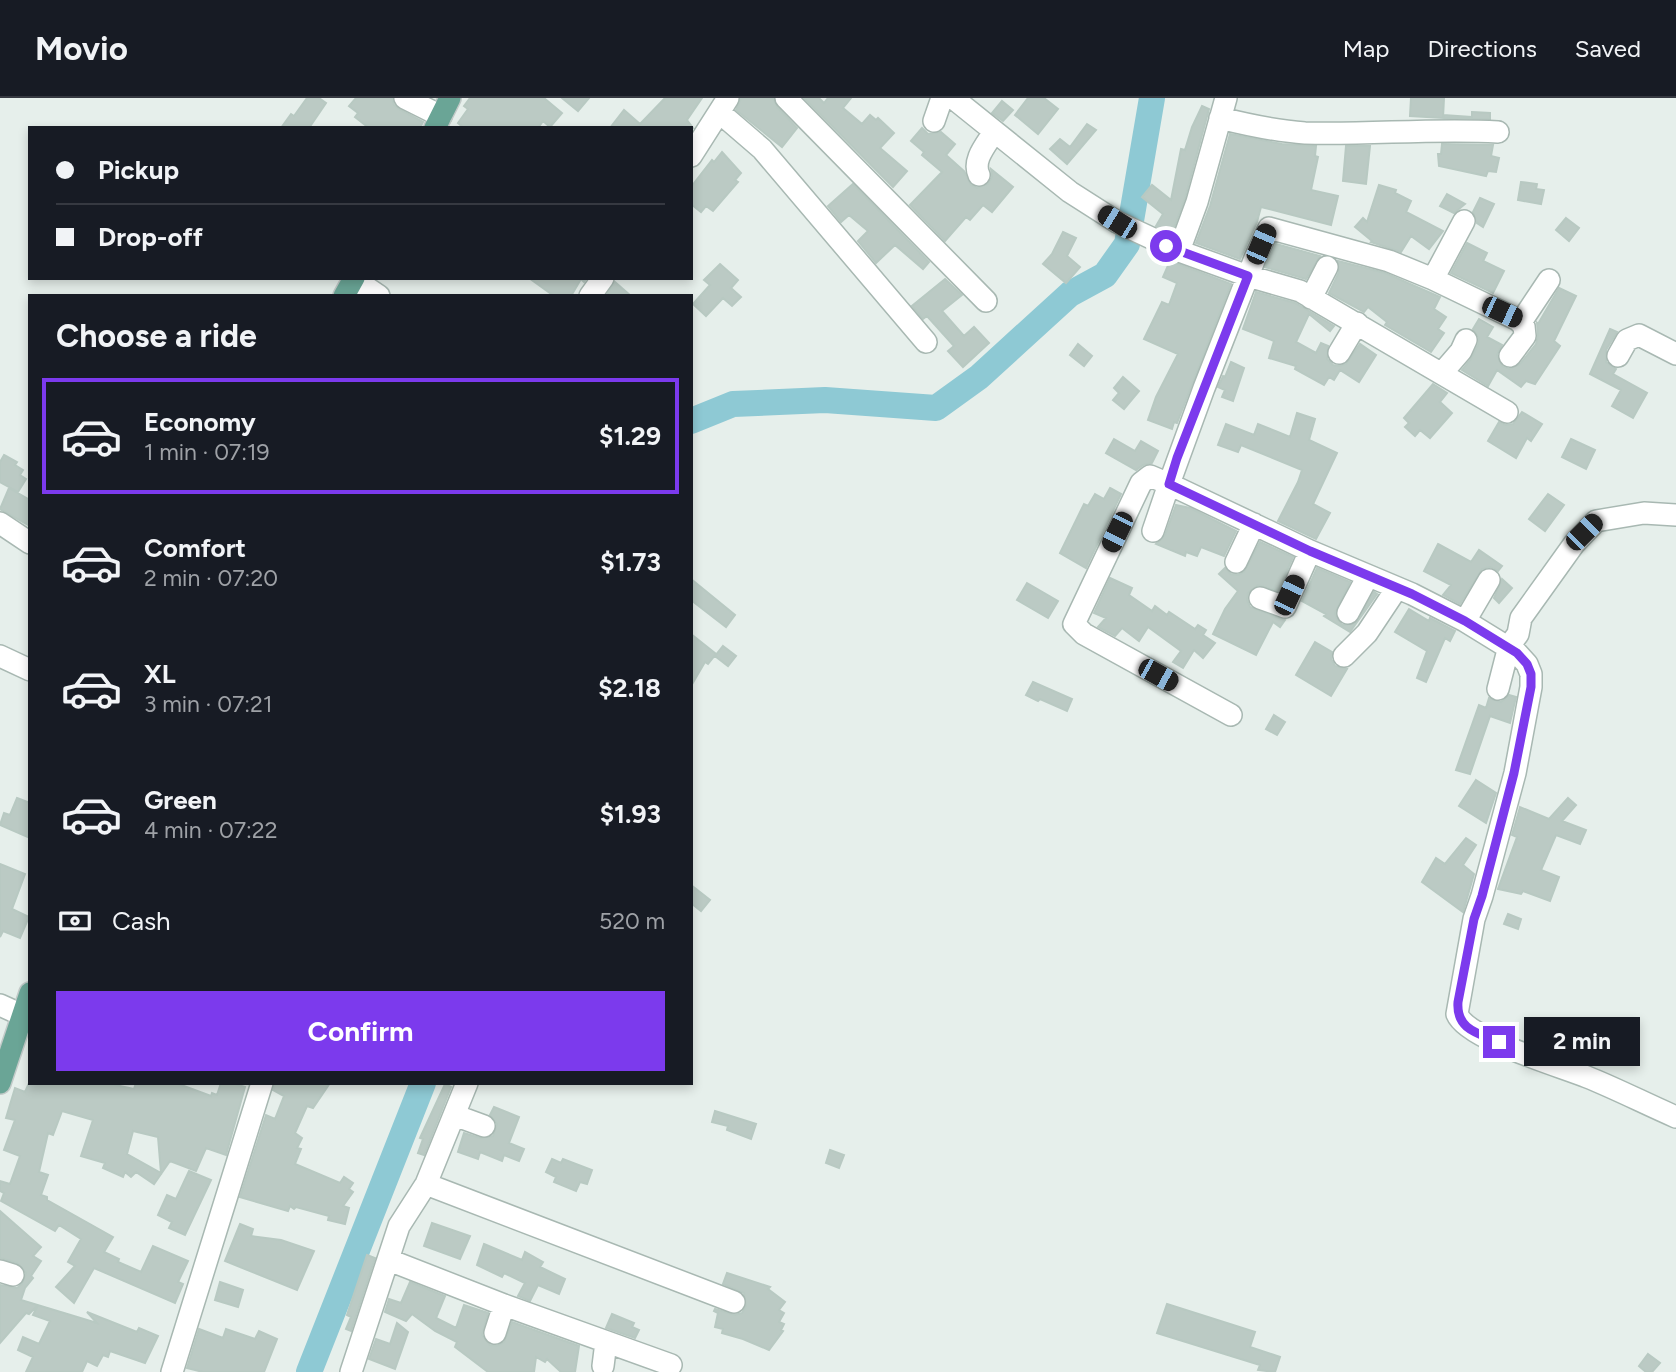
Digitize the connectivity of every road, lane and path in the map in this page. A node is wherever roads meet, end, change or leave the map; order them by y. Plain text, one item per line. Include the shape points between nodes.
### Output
1 (405, 98) edge
2 (786, 98) edge
3 (942, 98) edge
4 (953, 98) edge
5 (724, 105) edge
6 (1223, 108) edge
7 (442, 114) edge
8 (934, 121) dead end
9 (994, 132) junction
10 (1499, 132) dead end
11 (693, 153) edge
12 (979, 175) dead end
13 (1464, 221) dead end
14 (1173, 248) junction
15 (1327, 267) dead end
16 (1248, 276) junction
17 (1433, 279) junction
18 (1549, 280) dead end
19 (351, 284) edge
20 (374, 294) edge
21 (1311, 298) junction
22 (986, 301) dead end
23 (1476, 322) junction
24 (1521, 322) junction
25 (1357, 323) junction
26 (926, 342) dead end
27 (1339, 353) dead end
28 (1676, 354) edge
29 (1510, 356) dead end
30 (1618, 356) dead end
31 (1442, 373) junction
32 (1507, 412) dead end
33 (1169, 484) junction
34 (1676, 515) edge
35 (0, 523) edge
36 (1254, 524) junction
37 (1153, 531) dead end
38 (28, 542) edge
39 (1310, 551) junction
40 (1236, 562) dead end
41 (1368, 576) junction
42 (1489, 580) dead end
43 (1397, 588) junction
44 (1260, 598) dead end
45 (1348, 614) dead end
46 (1465, 621) junction
47 (1508, 646) junction
48 (0, 656) edge
49 (1344, 656) dead end
50 (28, 669) edge
51 (1497, 689) dead end
52 (1231, 715) dead end
53 (28, 1003) edge
54 (0, 1005) edge
55 (23, 1028) edge
56 (0, 1083) edge
57 (261, 1085) edge
58 (466, 1085) edge
59 (454, 1115) junction
60 (1676, 1117) edge
61 (484, 1126) dead end
62 (426, 1184) junction
63 (389, 1260) junction
64 (734, 1302) dead end
65 (504, 1305) junction
66 (495, 1333) dead end
67 (606, 1342) junction
68 (631, 1362) edge
69 (671, 1365) dead end
70 (603, 1366) dead end
71 (172, 1372) edge
72 (351, 1372) edge

1 - 7 street
2 - 22 street
3 - 8 street
4 - 9 street
5 - 11 street
5 - 26 street
6 - 10 street via 1248,125 1304,133
6 - 14 street via 1197,202
9 - 12 street via 977,161
9 - 14 street via 1070,192 1117,222
13 - 17 street
14 - 16 street
15 - 21 street
16 - 17 street via 1269,228 1363,253
16 - 21 street via 1285,285
16 - 33 street
17 - 23 street
18 - 24 street
19 - 20 street
21 - 25 street
23 - 24 street
23 - 31 street via 1461,351
24 - 29 street via 1525,336
25 - 27 street
25 - 31 street
28 - 30 street via 1639,335 1629,339
31 - 32 street
33 - 36 street
33 - 37 street
33 - 52 street via 1150,476 1141,483 1074,624 1084,634
34 - 47 street via 1644,513 1596,521 1526,610 1518,634
35 - 38 street
36 - 39 street
36 - 40 street
39 - 41 street
39 - 44 street via 1285,607
41 - 43 street
41 - 45 street
42 - 46 street
43 - 46 street
43 - 49 street via 1367,633
46 - 47 street
47 - 51 street
47 - 60 street via 1527,664 1531,687 1514,773 1474,919 1457,1014 1460,1022 1478,1033
48 - 50 street
53 - 55 main road
54 - 55 street
55 - 56 main road
57 - 71 street
58 - 59 street
59 - 61 street
59 - 62 street
62 - 63 street via 399,1226
62 - 64 street
63 - 65 street
63 - 72 street
65 - 66 street
65 - 67 street
67 - 68 street
67 - 70 street
68 - 69 street

